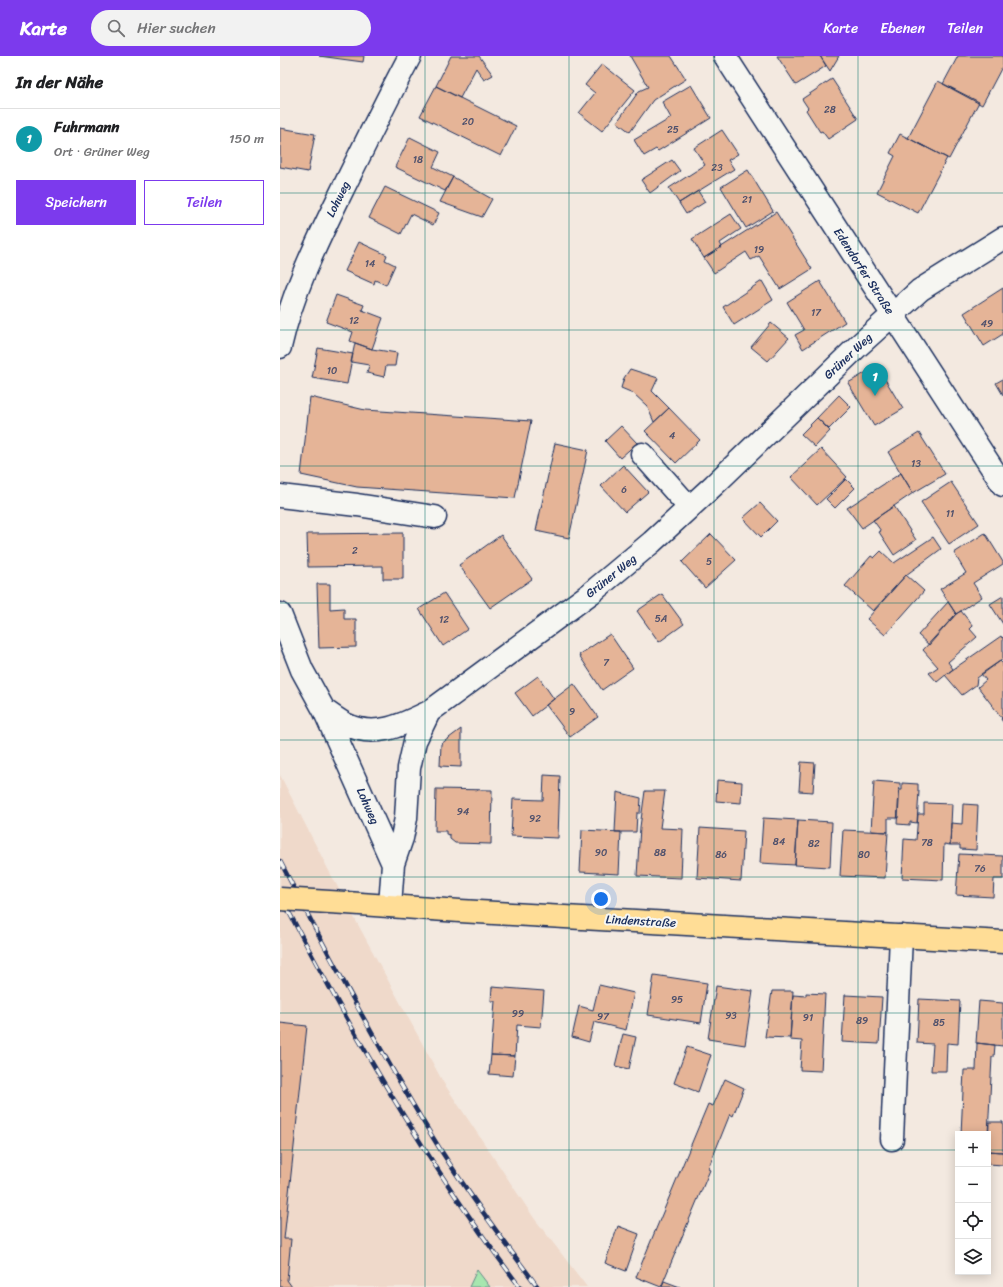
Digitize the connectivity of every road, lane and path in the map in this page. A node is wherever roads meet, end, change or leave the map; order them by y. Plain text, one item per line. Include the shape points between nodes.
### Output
1 (410, 56) edge
2 (731, 58) edge
3 (1003, 238) edge
4 (893, 315) junction
5 (280, 347) edge
6 (642, 454) dead end
7 (1003, 485) edge
8 (280, 496) edge
9 (689, 507) junction
10 (435, 517) dead end
11 (280, 614) edge
12 (324, 710) junction
13 (429, 712) junction
14 (393, 864) junction
15 (280, 899) edge
16 (390, 906) junction
17 (901, 936) junction
18 (1003, 942) edge
19 (892, 1139) dead end

1 - 5 street, Lohweg via 309,258
2 - 4 street, Edendorfer Straße
3 - 4 street, Grüner Weg via 920,290
4 - 7 street, Edendorfer Straße
4 - 9 street, Grüner Weg
6 - 9 street
8 - 10 street
9 - 13 street, Grüner Weg via 591,593
11 - 12 street, Lohweg via 302,670
12 - 13 street via 351,726 375,731 401,726
12 - 14 street, Lohweg
13 - 14 street, Grüner Weg via 415,741 409,768 406,818
14 - 16 street, Lohweg
15 - 16 main road, Lindenstraße, bridge
16 - 17 main road, Lindenstraße
17 - 18 main road, Lindenstraße
17 - 19 street

